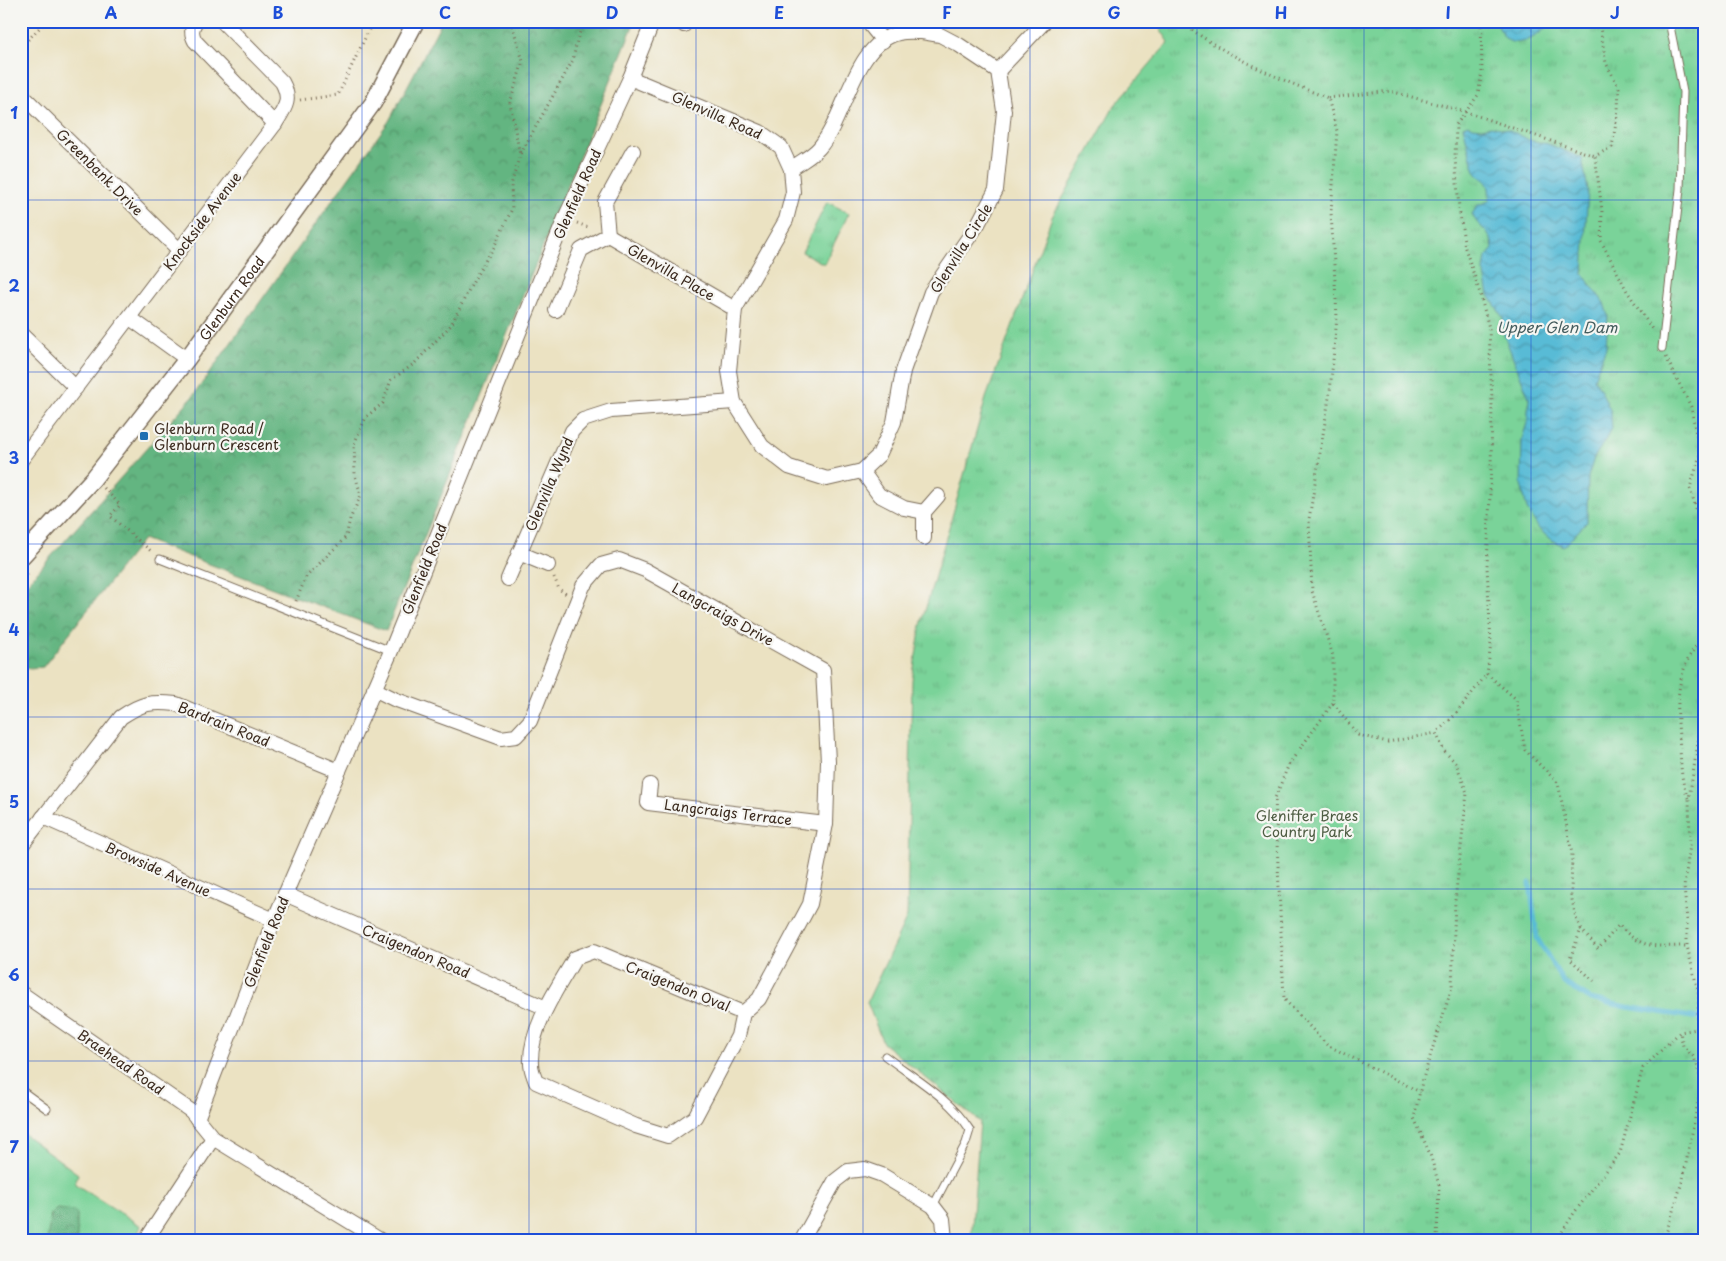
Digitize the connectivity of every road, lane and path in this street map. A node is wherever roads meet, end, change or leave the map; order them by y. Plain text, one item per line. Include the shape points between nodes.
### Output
1 (46, 21) edge
2 (196, 21) edge
3 (222, 21) edge
4 (373, 21) edge
5 (416, 21) edge
6 (511, 21) edge
7 (584, 21) edge
8 (654, 21) edge
9 (867, 21) edge
10 (1046, 21) edge
11 (1180, 21) edge
12 (1481, 21) edge
13 (1599, 21) edge
14 (1669, 21) edge
15 (883, 41) junction
16 (21, 47) edge
17 (998, 71) junction
18 (630, 78) junction
19 (21, 94) edge
20 (1328, 98) junction
21 (287, 102) junction
22 (1466, 112) junction
23 (275, 124) junction
24 (633, 152) dead end
25 (520, 155) junction
26 (1595, 156) junction
27 (791, 169) junction
28 (565, 218) junction
29 (608, 235) junction
30 (179, 250) junction
31 (734, 309) junction
32 (556, 310) dead end
33 (130, 318) junction
34 (21, 334) edge
35 (1662, 348) junction
36 (188, 359) junction
37 (76, 388) junction
38 (734, 402) junction
39 (21, 460) edge
40 (862, 471) junction
41 (103, 488) dead end
42 (938, 496) dead end
43 (924, 512) junction
44 (924, 538) dead end
45 (1705, 540) edge
46 (519, 553) junction
47 (21, 557) edge
48 (160, 559) joint
49 (548, 564) joint
50 (508, 579) dead end
51 (577, 601) junction
52 (292, 611) junction
53 (1705, 635) edge
54 (391, 651) junction
55 (1487, 674) junction
56 (374, 689) junction
57 (1705, 700) edge
58 (1333, 703) junction
59 (1436, 732) junction
60 (339, 771) junction
61 (650, 785) dead end
62 (1688, 798) junction
63 (43, 817) junction
64 (826, 824) junction
65 (21, 846) edge
66 (285, 894) junction
67 (274, 920) junction
68 (1582, 929) junction
69 (1688, 946) junction
70 (1594, 981) dead end
71 (21, 993) edge
72 (546, 1008) junction
73 (743, 1013) junction
74 (1680, 1032) junction
75 (885, 1056) dead end
76 (21, 1090) edge
77 (1420, 1092) junction
78 (47, 1109) dead end
79 (197, 1119) junction
80 (213, 1138) junction
81 (933, 1206) junction
82 (146, 1240) edge
83 (380, 1240) edge
84 (802, 1240) edge
85 (945, 1240) edge
86 (1437, 1240) edge
87 (1557, 1240) edge
88 (1664, 1240) edge

1 - 16 path
2 - 23 street via 192,29 194,41
3 - 21 street via 282,82 288,91
4 - 21 path via 338,95
5 - 36 street, Glenburn Road via 374,103
6 - 25 path via 523,61 510,103
7 - 25 path via 573,60
8 - 18 street, Glenfield Road
9 - 15 street
10 - 17 street
11 - 20 path via 1203,39 1284,81
12 - 22 path via 1482,72 1478,95
13 - 26 path via 1606,63 1618,88 1618,110 1612,147
14 - 35 lane via 1683,92 1680,189
15 - 17 street via 898,33 940,35
15 - 27 street via 867,56 832,129 819,148
17 - 40 street, Glenvilla Circle via 1004,111 996,190 978,224 931,292 903,371 894,422 879,455
18 - 27 street, Glenvilla Road via 760,132 780,147
18 - 28 street, Glenfield Road
19 - 30 street, Greenbank Drive
20 - 22 path via 1390,90
20 - 58 path via 1337,131 1332,212 1337,317 1330,392 1310,519 1312,591 1333,656
21 - 23 street, Knockside Avenue
22 - 26 path
22 - 55 path via 1456,125 1459,208 1465,248 1489,328 1492,383 1487,567 1491,644
23 - 30 street, Knockside Avenue
24 - 29 street via 605,202
25 - 52 path via 511,184 512,209 451,325 414,364 391,380 383,403 366,417 354,444 355,475 362,495 350,519 346,537 306,578
26 - 35 path via 1602,210 1601,241
27 - 31 street via 793,192 786,220
28 - 29 path
28 - 54 street, Glenfield Road
29 - 31 street, Glenvilla Place
29 - 32 street via 581,250
30 - 33 street, Knockside Avenue
31 - 38 street via 729,371
33 - 36 street
33 - 37 street, Knockside Avenue
34 - 37 street
35 - 45 path via 1691,407 1700,455 1690,488
36 - 47 street, Glenburn Road via 93,479
37 - 39 street, Knockside Avenue
38 - 40 street via 762,446 789,467 827,479
38 - 46 street, Glenvilla Wynd via 611,411 583,420 572,431
40 - 43 street via 879,495 904,508
41 - 48 path via 120,505 110,516
42 - 43 street
43 - 44 street
46 - 49 street
46 - 50 street, Glenvilla Wynd
48 - 52 lane
49 - 51 path via 559,589
51 - 56 street, Langcraigs Drive via 530,721 516,736 501,738
51 - 64 street, Langcraigs Drive via 583,586 601,565 619,560 645,570 823,670 828,761
52 - 54 lane
53 - 62 path via 1694,647 1679,685 1677,711 1682,786
54 - 56 street, Glenfield Road
55 - 59 path via 1454,716
55 - 68 path via 1516,699 1525,750 1558,783 1572,853 1571,895
56 - 60 street, Glenfield Road
57 - 62 path
58 - 59 path via 1358,735 1388,742
58 - 77 path via 1290,764 1275,798 1284,999 1327,1045
59 - 77 path via 1444,750 1456,763 1467,792 1455,901 1452,987
60 - 63 street, Bardrain Road via 176,704 159,702 138,706 121,716
60 - 66 street, Glenfield Road
61 - 64 street, Langcraigs Terrace via 648,803
62 - 69 path via 1690,845 1684,887
63 - 65 street, Bardrain Road
63 - 67 street, Browside Avenue
64 - 73 street, Langcraigs Drive via 810,904 759,999
66 - 67 street, Glenfield Road
66 - 72 street, Craigendon Road
67 - 79 street, Glenfield Road
68 - 69 path via 1598,949 1618,925 1629,936 1648,945
68 - 70 path via 1570,959
69 - 74 path via 1698,995 1697,1029
71 - 79 street, Braehead Road via 191,1111
72 - 73 street, Craigendon Oval via 575,958 594,951
72 - 73 street, Craigendon Oval via 535,1036 532,1055 536,1082 636,1126 668,1136 695,1117 738,1036
74 - 87 path via 1644,1068 1620,1153
74 - 88 path via 1683,1046 1694,1057 1702,1082 1683,1179
75 - 81 lane via 945,1101 970,1130
76 - 78 lane
77 - 86 path via 1414,1118 1439,1185
79 - 80 street, Braehead Road
80 - 82 street
80 - 83 street, Braehead Road
81 - 84 street via 882,1175 865,1169 848,1171 835,1181
81 - 85 street via 943,1220

